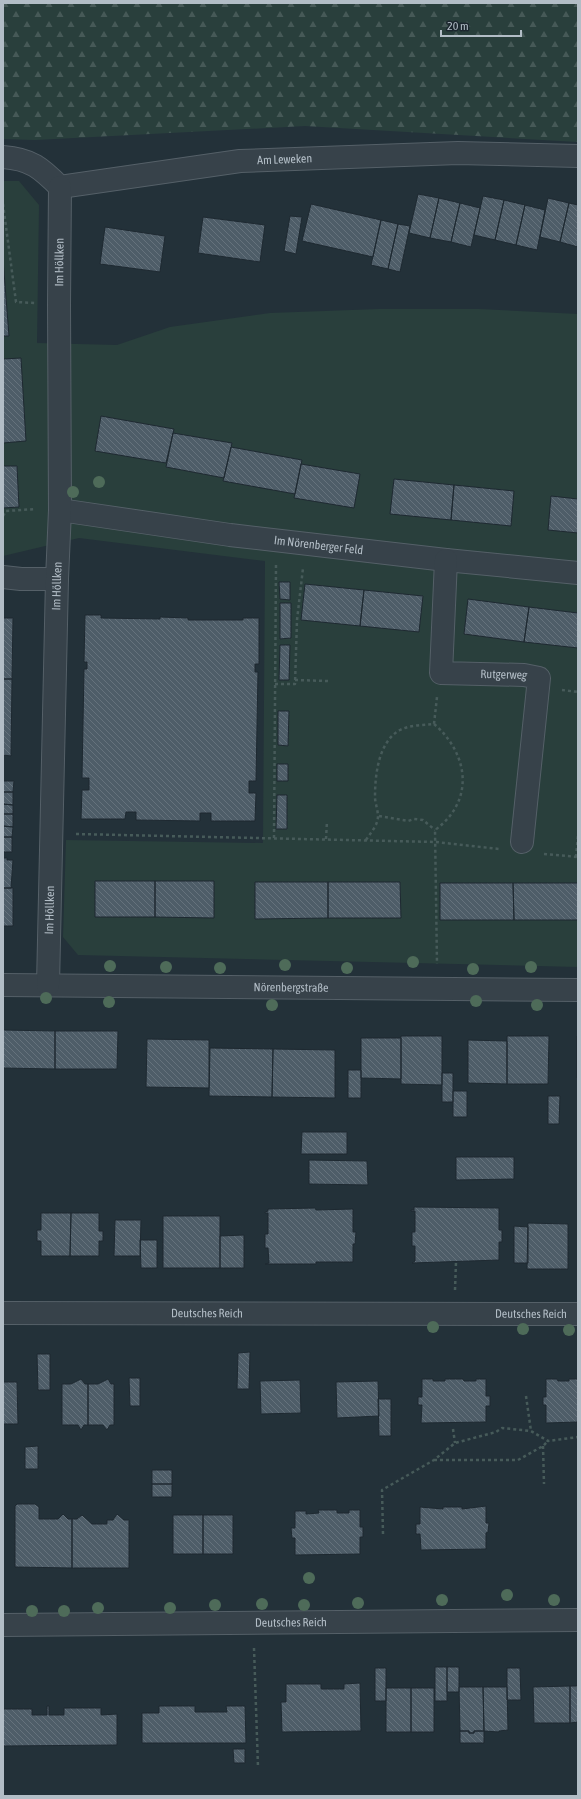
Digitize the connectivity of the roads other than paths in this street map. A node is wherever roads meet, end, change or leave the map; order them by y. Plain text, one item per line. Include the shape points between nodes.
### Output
1 (578, 156) edge
2 (3, 157) edge
3 (60, 187) junction
4 (60, 510) junction
5 (446, 560) junction
6 (578, 573) edge
7 (3, 577) edge
8 (57, 579) junction
9 (521, 848) road end
10 (3, 985) edge
11 (48, 985) junction
12 (578, 990) edge
13 (3, 1313) edge
14 (578, 1314) edge
15 (578, 1620) edge
16 (3, 1625) edge

1 - 3 street, Am Leweken via 450,153 240,161
2 - 3 street via 26,160 34,164
3 - 4 street, Im Höllken
4 - 5 street, Im Nörenberger Feld via 305,544
4 - 8 street, Im Höllken
5 - 6 street, Im Nörenberger Feld
5 - 9 street, Rutgerweg via 442,673 524,675 539,678
7 - 8 street
8 - 11 street, Im Höllken
10 - 11 street, Nörenbergstraße
11 - 12 street, Nörenbergstraße
13 - 14 street, Deutsches Reich
15 - 16 street, Deutsches Reich

